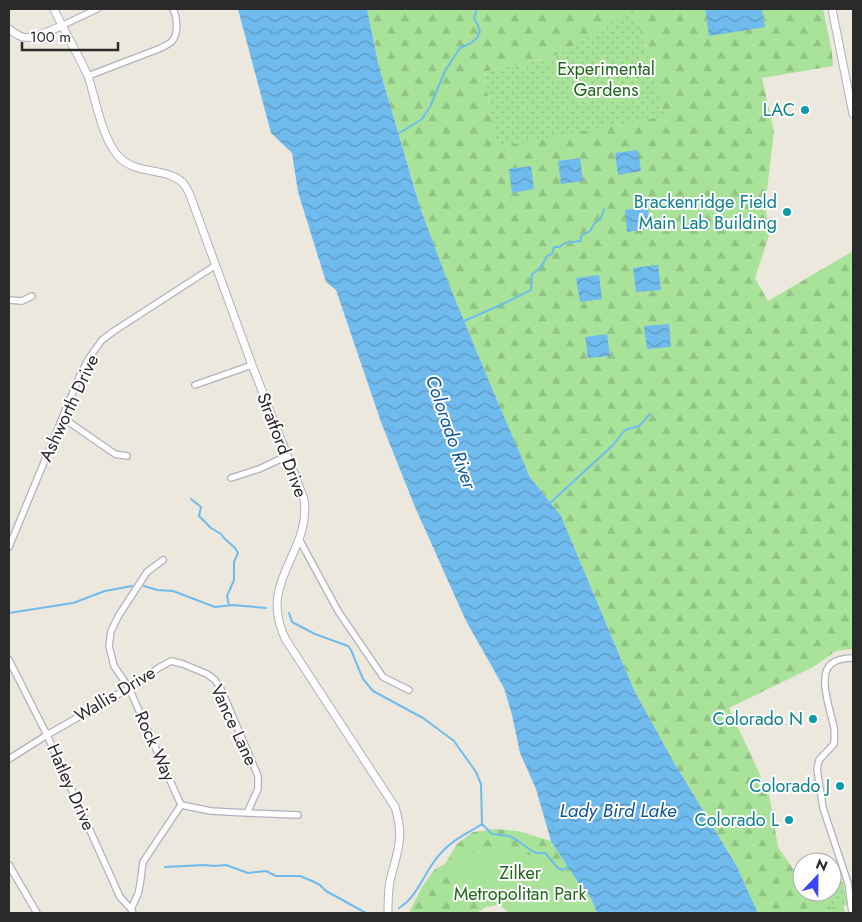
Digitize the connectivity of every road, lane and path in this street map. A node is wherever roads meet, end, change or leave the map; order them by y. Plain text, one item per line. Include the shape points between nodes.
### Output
1 (54, 9) edge
2 (97, 9) edge
3 (832, 9) edge
4 (174, 12) edge
5 (61, 26) junction
6 (9, 29) edge
7 (88, 76) junction
8 (853, 114) edge
9 (216, 265) junction
10 (32, 296) dead end
11 (9, 300) edge
12 (252, 365) junction
13 (195, 384) dead end
14 (63, 418) junction
15 (127, 456) dead end
16 (287, 456) junction
17 (231, 478) dead end
18 (299, 539) junction
19 (9, 547) edge
20 (163, 560) dead end
21 (853, 658) edge
22 (9, 660) edge
23 (172, 661) joint
24 (129, 688) junction
25 (409, 690) dead end
26 (47, 735) junction
27 (9, 759) edge
28 (181, 805) junction
29 (247, 813) junction
30 (298, 815) dead end
31 (9, 865) edge
32 (132, 911) edge
33 (36, 913) edge
34 (388, 913) edge
35 (852, 913) edge

1 - 5 street, Stratford Drive
2 - 5 street
3 - 8 street
4 - 7 street via 176,24 172,42
5 - 6 street via 32,38 20,36
5 - 7 street, Stratford Drive
7 - 9 street, Stratford Drive via 114,151 129,165 182,182
9 - 12 street, Stratford Drive
9 - 14 street, Ashworth Drive via 102,340 80,375
10 - 11 street via 22,301
12 - 13 street
12 - 16 street, Stratford Drive
14 - 15 street via 115,454
14 - 19 street, Ashworth Drive
16 - 17 street
16 - 18 street, Stratford Drive via 305,505 305,520
18 - 25 street via 338,611 383,677
18 - 34 street, Stratford Drive via 279,587 277,614 286,640 395,807 400,840 390,884
20 - 24 street, Rock Way via 147,572 111,631 109,646 114,666
21 - 35 street via 830,664 825,673 834,744 819,760 817,769 823,808 848,883
22 - 26 street, Hatley Drive
23 - 24 street, Wallis Drive
23 - 29 street, Vance Lane via 207,674 221,689 258,776 258,789
24 - 26 street, Wallis Drive
24 - 28 street, Rock Way
26 - 27 street, Wallis Drive
26 - 32 street, Hatley Drive via 120,897
28 - 29 street
28 - 32 street via 143,862
29 - 30 street
31 - 33 street

